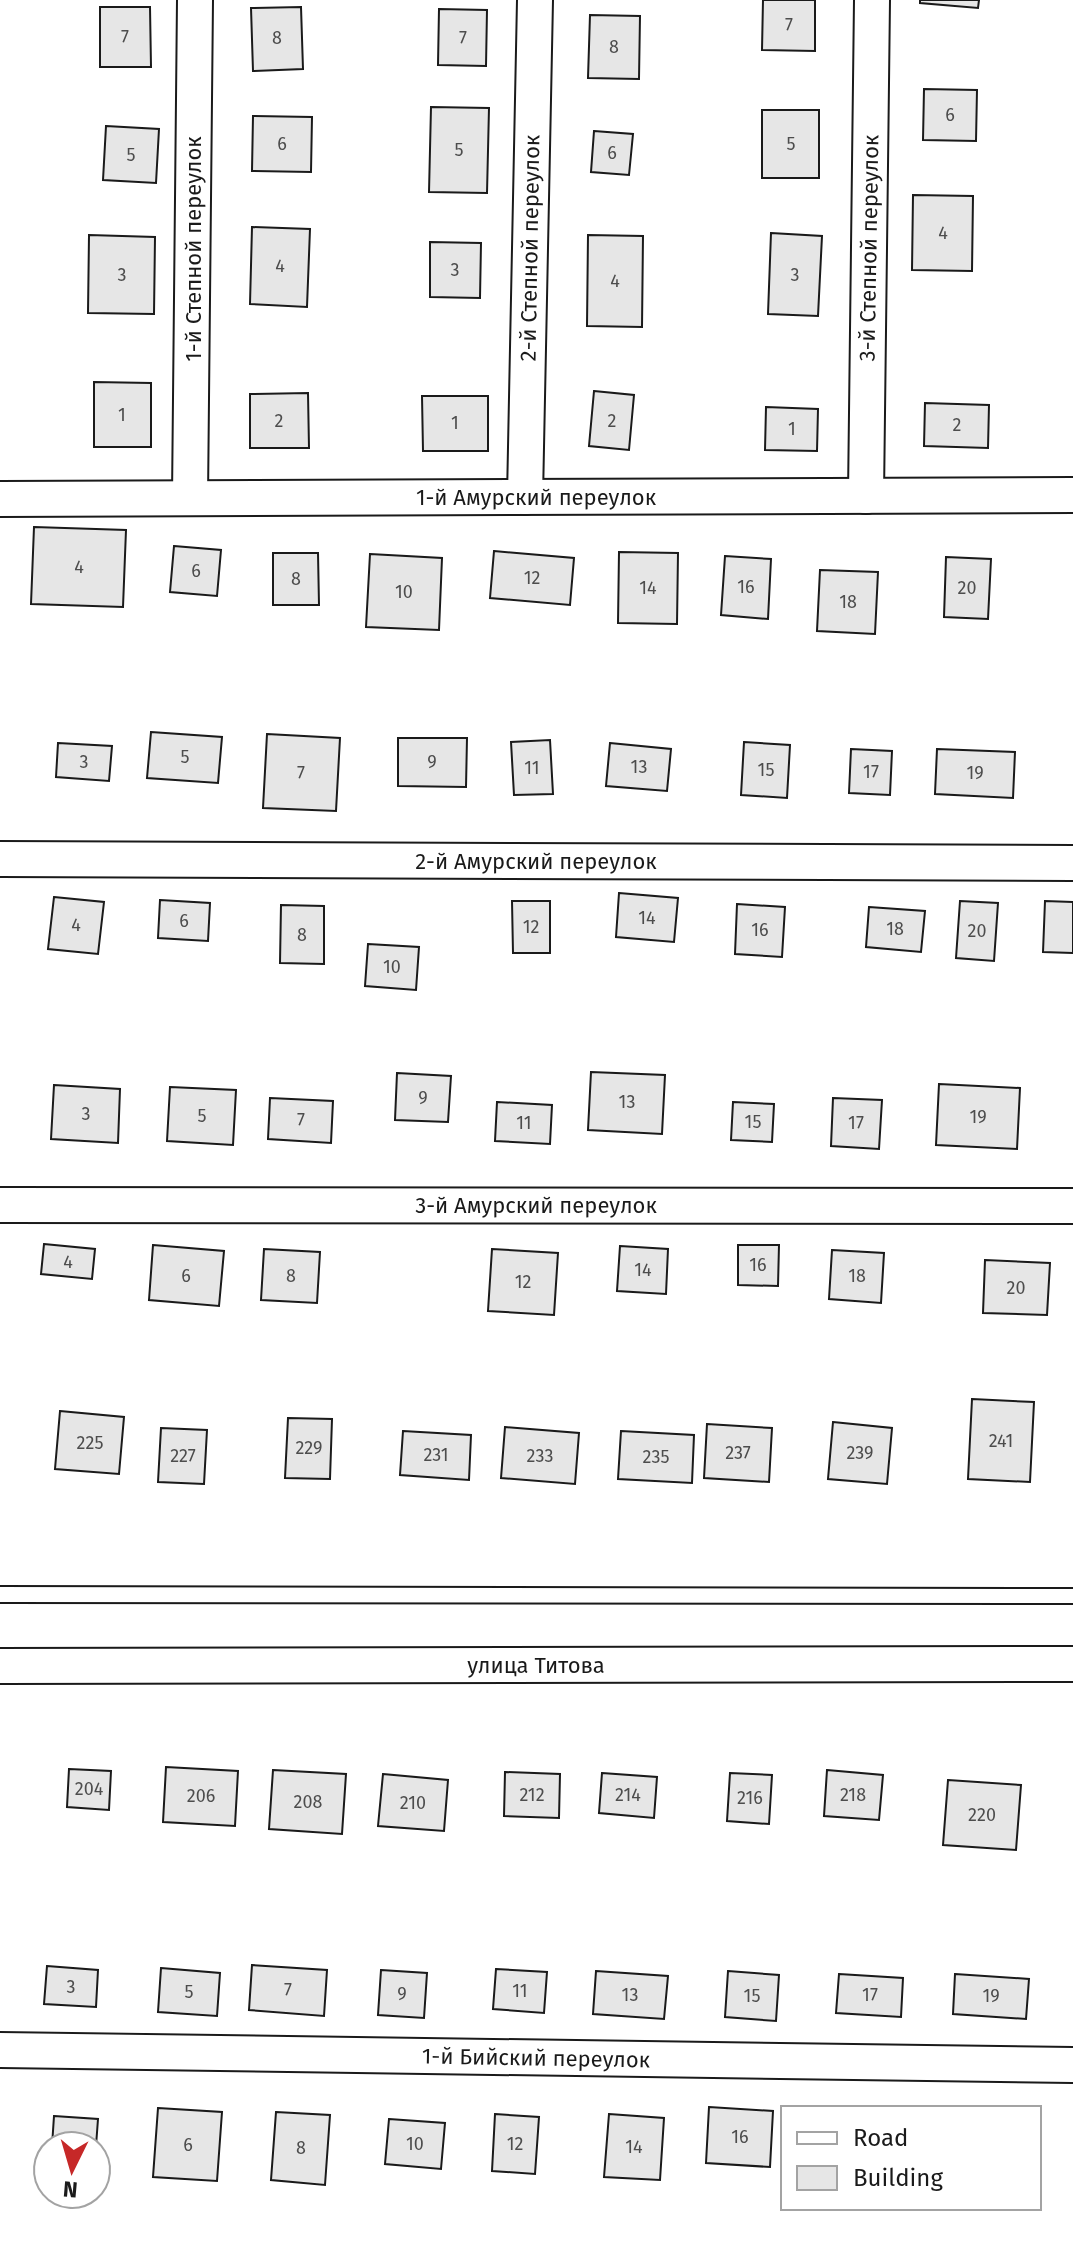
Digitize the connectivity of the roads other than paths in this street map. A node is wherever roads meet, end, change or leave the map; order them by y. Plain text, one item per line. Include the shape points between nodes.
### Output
1 (195, 0) edge
2 (535, 0) edge
3 (872, 0) edge
4 (1073, 495) edge
5 (866, 496) junction
6 (525, 497) junction
7 (190, 498) junction
8 (0, 499) edge
9 (0, 859) edge
10 (1073, 863) edge
11 (0, 1205) edge
12 (1073, 1206) edge
13 (1073, 1664) edge
14 (0, 1666) edge
15 (0, 2050) edge
16 (1073, 2065) edge

1 - 7 street, 1-й Степной переулок
2 - 6 street, 2-й Степной переулок
3 - 5 street, 3-й Степной переулок
4 - 5 street, 1-й Амурский переулок
5 - 6 street, 1-й Амурский переулок
6 - 7 street, 1-й Амурский переулок
7 - 8 street, 1-й Амурский переулок
9 - 10 street, 2-й Амурский переулок
11 - 12 street, 3-й Амурский переулок
13 - 14 street, улица Титова
15 - 16 street, 1-й Бийский переулок

